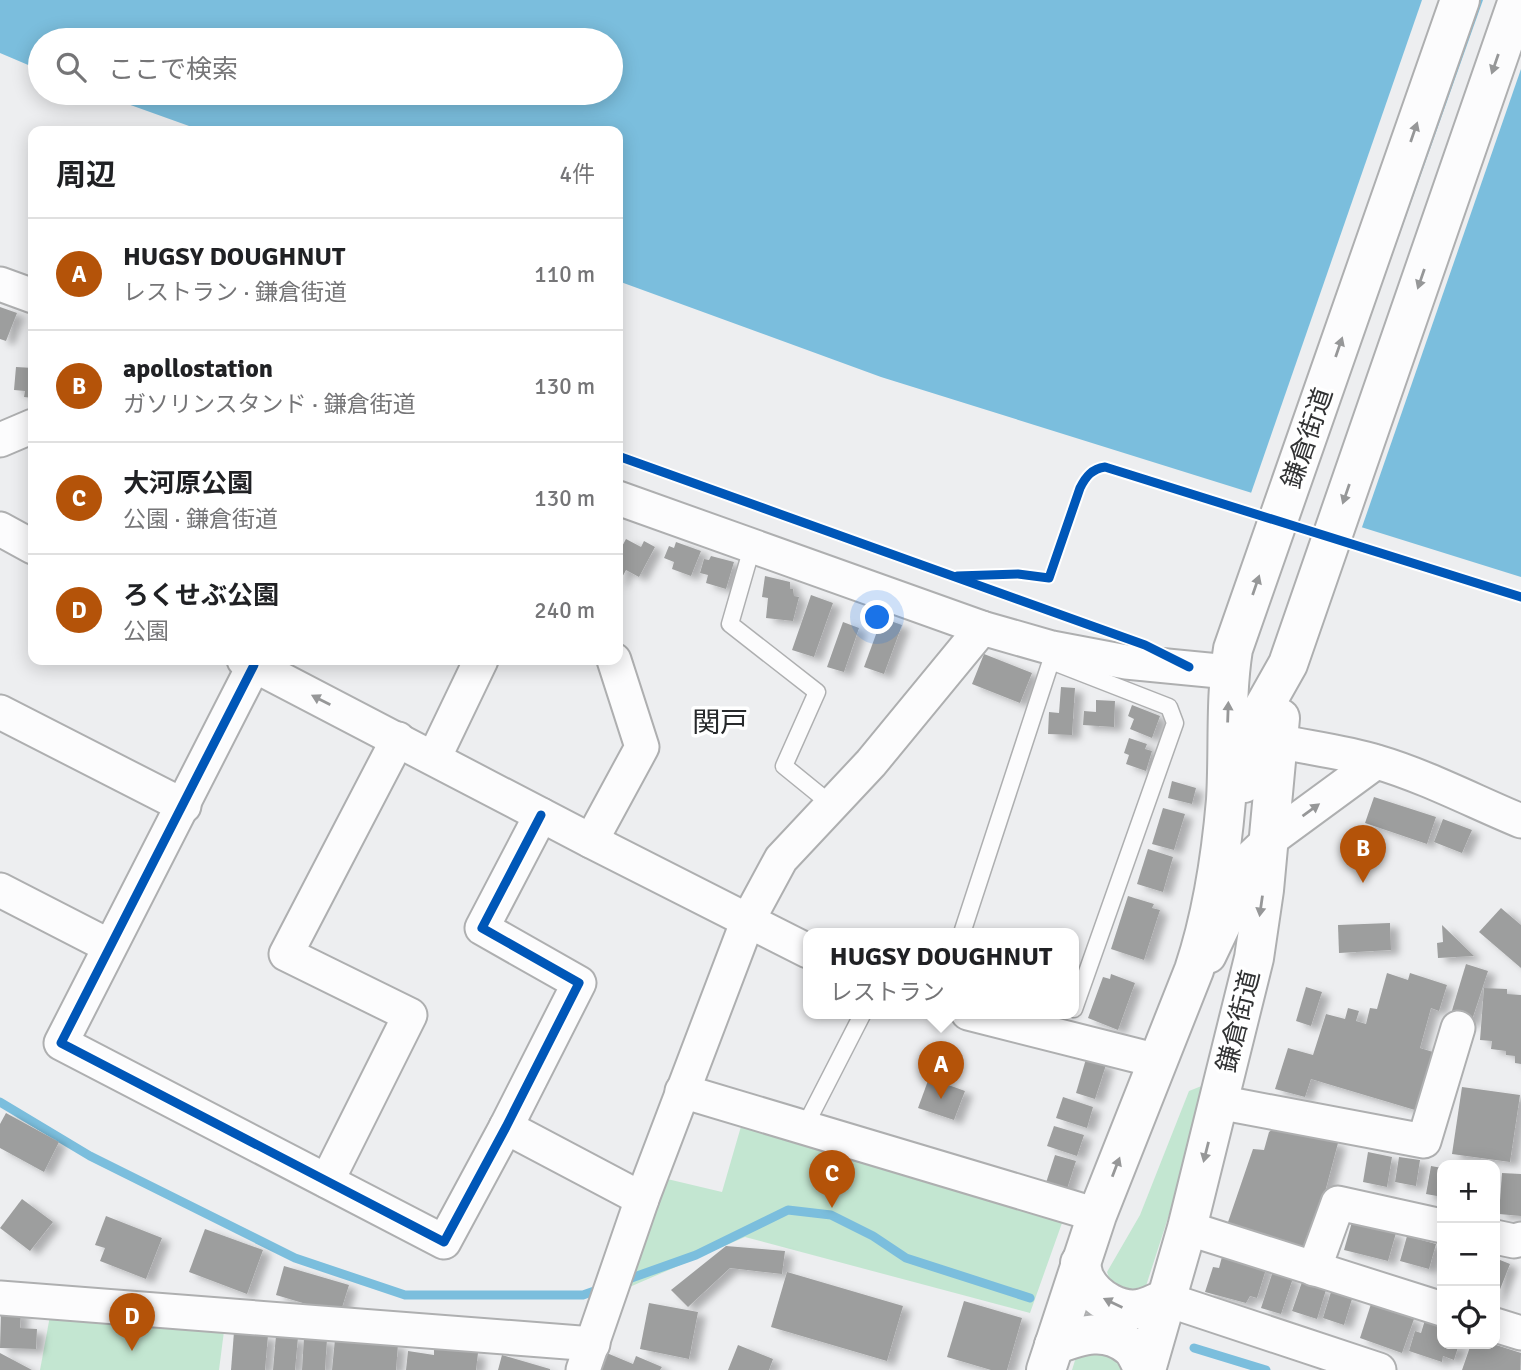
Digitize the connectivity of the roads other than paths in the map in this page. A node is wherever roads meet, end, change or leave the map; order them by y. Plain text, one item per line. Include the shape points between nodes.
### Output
1 (1460, 0) edge
2 (1518, 0) edge
3 (0, 284) edge
4 (28, 294) edge
5 (28, 428) edge
6 (0, 440) edge
7 (623, 500) edge
8 (0, 529) edge
9 (28, 544) edge
10 (753, 544) junction
11 (982, 628) junction
12 (1051, 655) junction
13 (1231, 661) junction
14 (1287, 664) junction
15 (248, 665) edge
16 (255, 665) edge
17 (479, 665) edge
18 (616, 665) edge
19 (0, 712) edge
20 (390, 735) junction
21 (1278, 741) junction
22 (433, 758) junction
23 (1376, 762) junction
24 (832, 805) junction
25 (184, 806) junction
26 (541, 814) junction
27 (1521, 821) edge
28 (591, 841) junction
29 (1267, 842) junction
30 (0, 890) edge
31 (748, 920) junction
32 (964, 928) edge
33 (1207, 930) junction
34 (109, 946) junction
35 (803, 948) edge
36 (1079, 995) edge
37 (860, 1019) edge
38 (1070, 1020) edge
39 (1172, 1027) junction
40 (1458, 1028) dead end
41 (1158, 1061) junction
42 (682, 1091) junction
43 (1218, 1102) junction
44 (506, 1127) junction
45 (804, 1128) junction
46 (327, 1181) junction
47 (642, 1199) junction
48 (1097, 1215) junction
49 (1437, 1225) edge
50 (1187, 1228) junction
51 (1500, 1238) edge
52 (1521, 1239) edge
53 (1080, 1263) junction
54 (1314, 1269) junction
55 (0, 1298) edge
56 (1165, 1299) junction
57 (1437, 1307) edge
58 (1500, 1327) edge
59 (1521, 1333) edge
60 (588, 1357) edge
61 (1050, 1358) edge
62 (1145, 1370) edge
63 (1379, 1370) edge

13 -> 1 main road, 鎌倉街道
2 -> 14 main road, 鎌倉街道
3 - 4 street
5 - 6 street
7 - 10 street
8 - 9 street
10 - 11 street
10 - 24 lane via 730,624 817,692 784,766
11 - 12 street
11 - 24 street
12 - 13 street via 1126,662
12 - 32 lane
12 - 36 lane via 1169,707 1175,723
33 -> 13 main road, 鎌倉街道 via 1226,800
14 - 21 main road, 鎌倉街道
14 - 33 main road, 鎌倉街道 via 1257,719 1227,877
15 - 25 street
20 -> 16 street
17 - 22 street
18 - 28 street via 642,747
19 - 25 street
20 - 22 street
20 - 46 street via 286,954 410,1015
21 - 23 street
21 - 29 main road, 鎌倉街道
22 - 26 street
23 - 27 street
29 -> 23 street
24 - 31 street via 781,859
25 - 34 street
26 - 28 street
26 - 44 street via 482,928 579,983
28 - 31 street
29 - 39 street via 1248,860 1219,938
29 -> 43 main road, 鎌倉街道 via 1254,958
30 - 34 street
31 - 35 street
31 - 42 street
33 - 39 main road, 鎌倉街道
34 - 46 street via 61,1043
37 - 45 lane
38 - 41 street
39 - 41 main road, 鎌倉街道
40 - 43 street via 1424,1140
48 -> 41 main road, 鎌倉街道
42 - 45 street
42 - 47 street
43 -> 50 main road, 鎌倉街道
44 - 46 street via 444,1242
44 - 47 street
45 - 48 street
47 - 60 street
48 - 53 main road, 鎌倉街道
49 - 54 street via 1338,1203
50 - 54 street
50 - 56 main road, 鎌倉街道
51 - 52 street
56 -> 53 main road via 1129,1310 1115,1306 1094,1291
53 - 61 main road, 鎌倉街道
54 - 57 street
55 - 60 street
56 - 62 main road, 鎌倉街道
56 - 63 street
58 - 59 street
61 - 62 main road via 1087,1335 1109,1335 1131,1346

